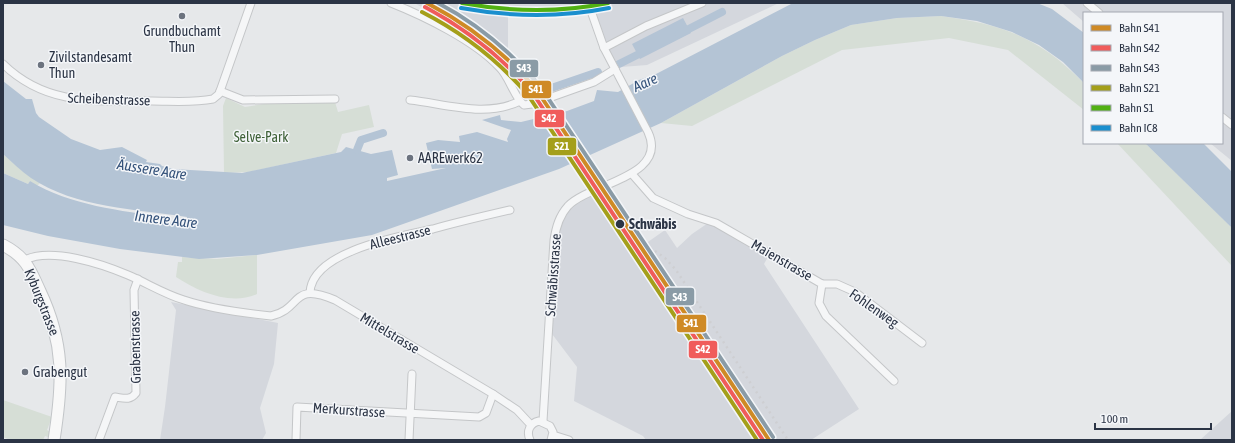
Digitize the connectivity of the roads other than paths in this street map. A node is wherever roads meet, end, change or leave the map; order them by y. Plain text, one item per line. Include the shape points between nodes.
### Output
1 (251, 3) edge
2 (391, 3) edge
3 (702, 3) edge
4 (1087, 3) edge
5 (591, 11) tunnel mouth
6 (1098, 12) edge
7 (604, 48) junction
8 (3, 64) edge
9 (613, 66) junction
10 (220, 91) junction
11 (336, 99) dead end
12 (410, 100) dead end
13 (520, 101) junction
14 (1223, 118) edge
15 (1232, 125) edge
16 (632, 174) junction
17 (510, 210) dead end
18 (3, 245) edge
19 (25, 260) junction
20 (138, 279) junction
21 (822, 284) junction
22 (310, 293) junction
23 (922, 343) dead end
24 (412, 374) dead end
25 (894, 381) dead end
26 (493, 394) junction
27 (410, 413) junction
28 (543, 421) junction
29 (531, 426) junction
30 (552, 438) edge
31 (54, 440) edge
32 (99, 440) edge
33 (296, 440) edge
34 (408, 440) edge
35 (530, 440) edge
36 (570, 440) edge

1 - 10 street
2 - 13 street via 427,20 484,53 505,73
3 - 7 street via 646,26
4 - 6 street
5 - 7 street
7 - 9 street
8 - 10 street, Scheibenstrasse via 16,76 35,87 72,99 210,100 216,98
9 - 13 street via 594,82 532,104 524,105
9 - 16 street, Schwäbisstrasse via 652,142 645,163
10 - 11 street via 242,100
12 - 13 street via 479,109 505,107
14 - 15 street
16 - 21 street, Maienstrasse via 653,198 716,223
16 - 28 street, Schwäbisstrasse via 583,195 569,205 559,220 554,240
17 - 22 street, Alleestrasse via 360,247 318,273 312,279
18 - 19 main road
19 - 20 street via 50,255 94,264
19 - 31 main road, Kyburgstrasse via 43,297 58,342 61,368
20 - 22 street via 185,301 271,316
20 - 32 street, Grabenstrasse via 134,290 136,393 128,399 115,397
21 - 23 street, Fohlenweg via 837,284 855,292
21 - 25 street, Maienstrasse via 819,303 826,316
22 - 26 street, Mittelstrasse via 335,300
24 - 27 street
26 - 27 street, Merkurstrasse via 482,417
26 - 29 street, Mittelstrasse via 517,410
27 - 33 street, Merkurstrasse via 297,406
27 - 34 street
28 - 29 street
28 - 30 street via 550,426
29 - 35 street via 528,432
30 - 36 street

